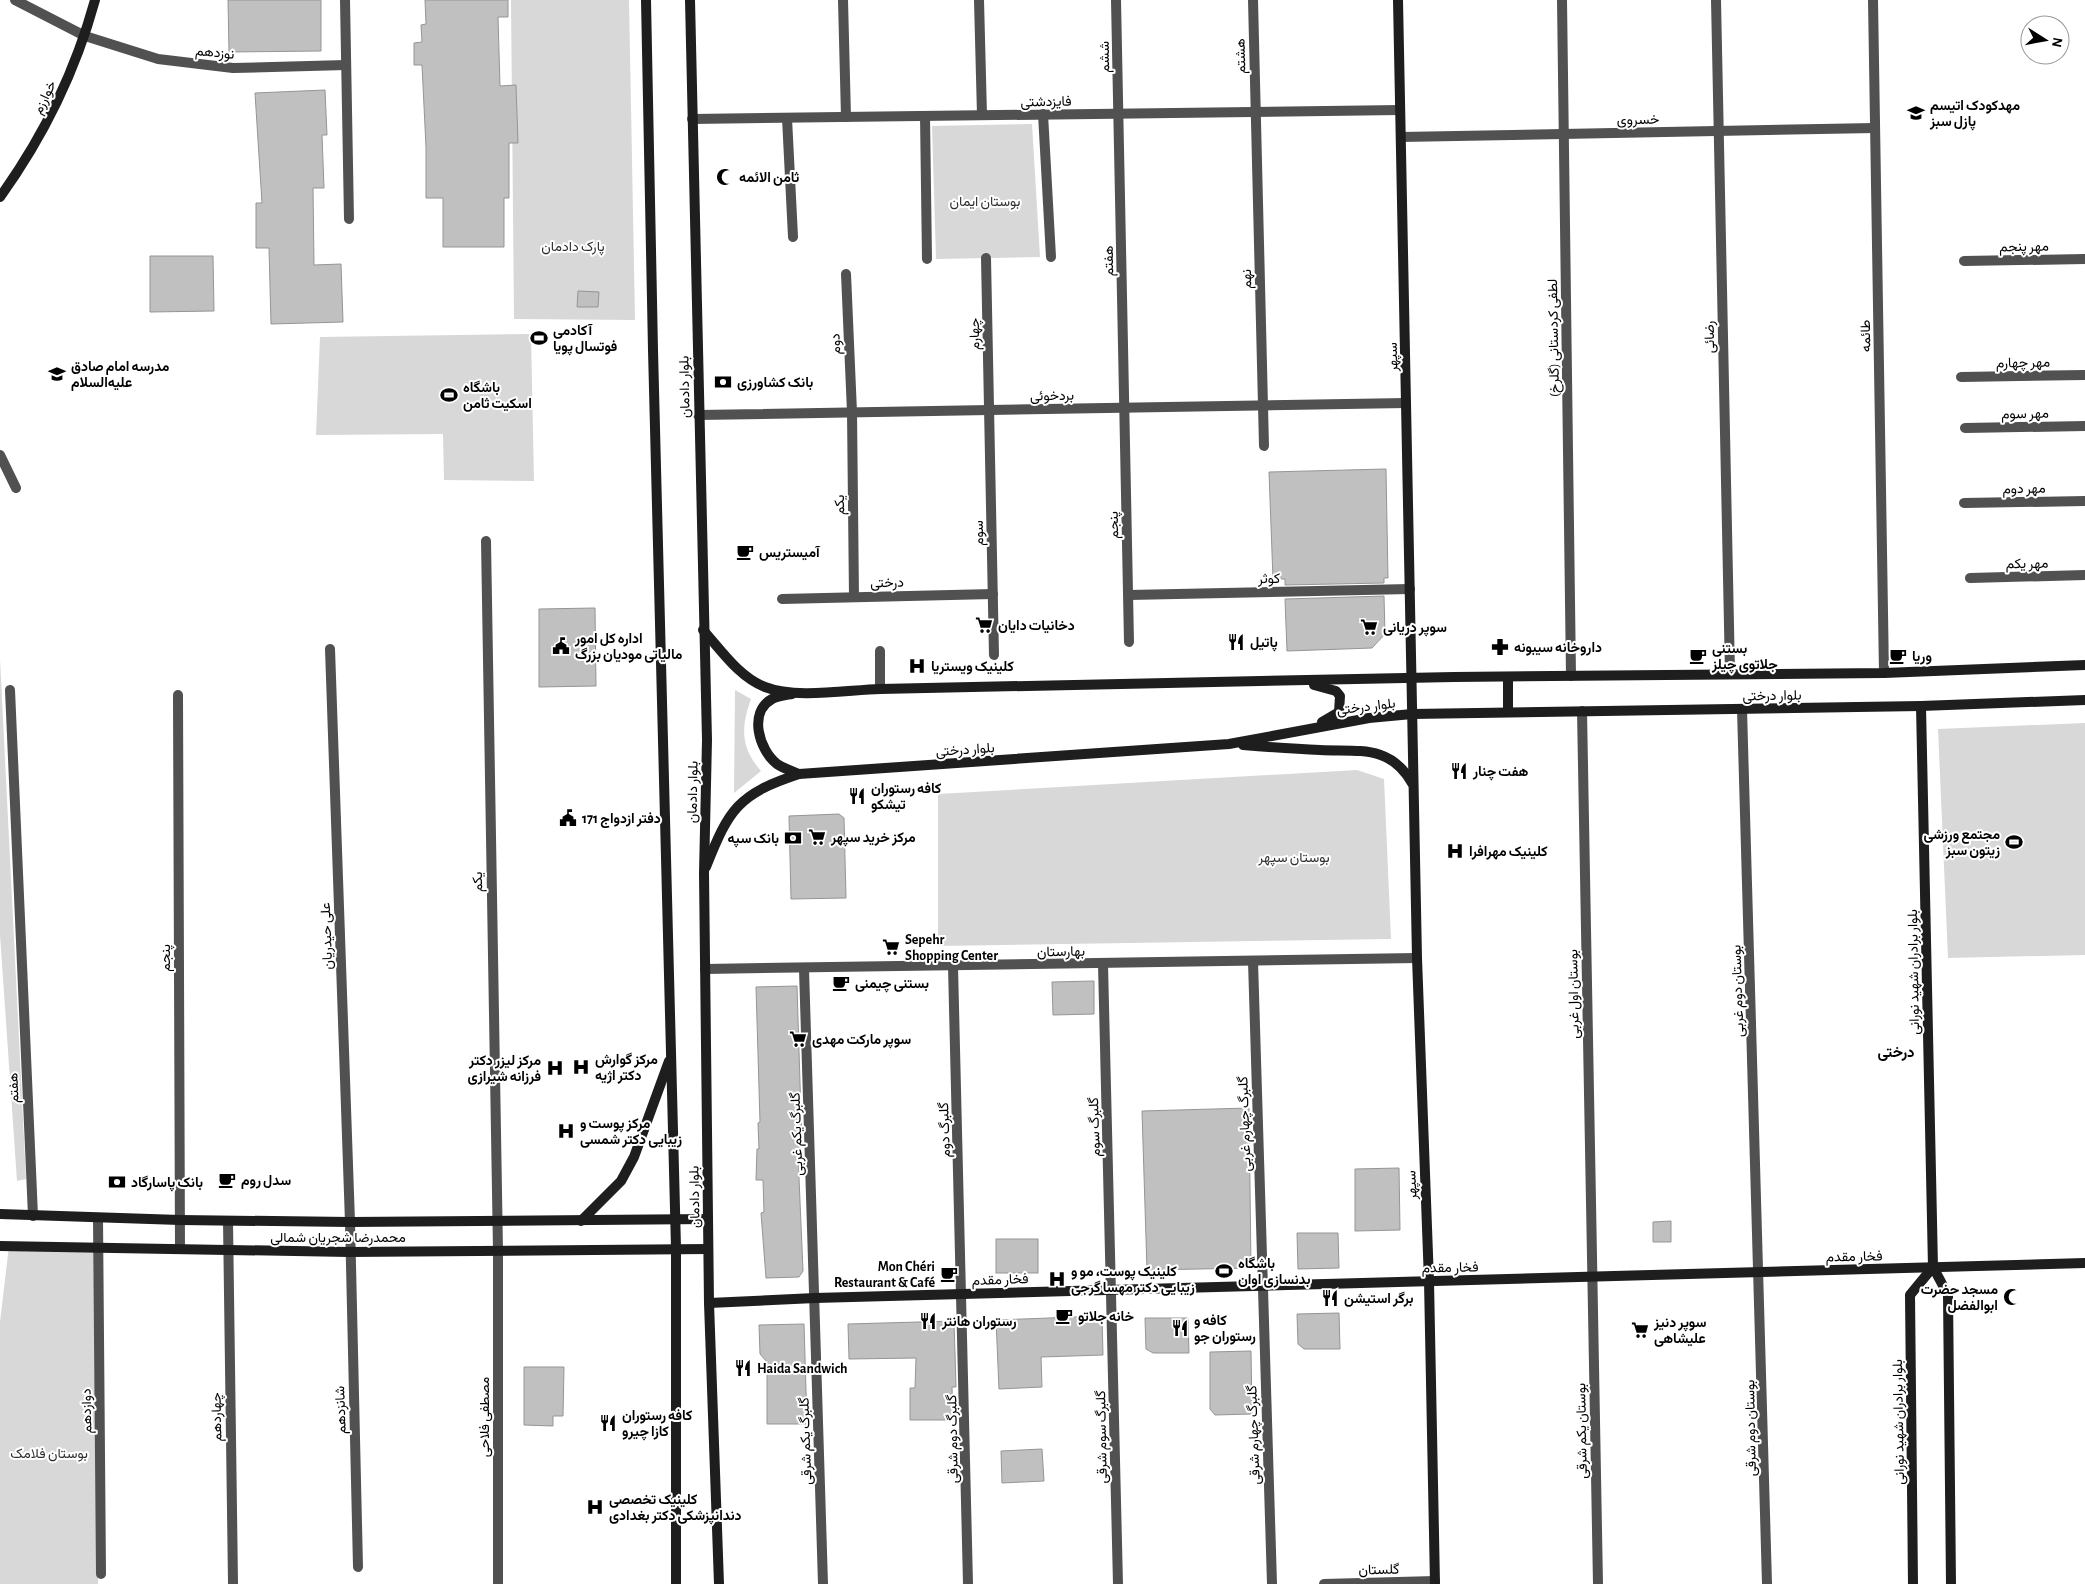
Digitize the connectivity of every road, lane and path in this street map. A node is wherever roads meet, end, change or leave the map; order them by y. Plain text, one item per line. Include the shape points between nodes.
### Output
1 (15, 0) edge
2 (95, 0) edge
3 (345, 0) edge
4 (646, 0) edge
5 (690, 0) edge
6 (843, 0) edge
7 (979, 0) edge
8 (1116, 0) edge
9 (1253, 0) edge
10 (1398, 0) edge
11 (1562, 0) edge
12 (1716, 0) edge
13 (1873, 0) edge
14 (85, 36) junction
15 (346, 65) junction
16 (1400, 110) junction
17 (1256, 112) junction
18 (1043, 114) junction
19 (1118, 114) junction
20 (982, 115) junction
21 (925, 116) junction
22 (846, 117) junction
23 (787, 118) junction
24 (692, 119) junction
25 (1875, 128) junction
26 (1718, 131) junction
27 (1565, 134) junction
28 (1401, 137) junction
29 (0, 197) edge
30 (349, 219) dead end
31 (793, 237) dead end
32 (1050, 257) dead end
33 (986, 258) dead end
34 (927, 259) dead end
35 (2085, 259) edge
36 (1964, 261) dead end
37 (846, 274) dead end
38 (2085, 375) edge
39 (1961, 377) dead end
40 (1406, 403) junction
41 (1263, 406) junction
42 (1125, 408) junction
43 (989, 410) junction
44 (852, 412) junction
45 (698, 414) junction
46 (2085, 426) edge
47 (1965, 428) dead end
48 (1264, 446) dead end
49 (0, 455) edge
50 (16, 488) dead end
51 (2085, 501) edge
52 (1964, 503) dead end
53 (486, 542) dead end
54 (2085, 575) edge
55 (1970, 578) dead end
56 (1410, 589) junction
57 (993, 594) junction
58 (1128, 595) junction
59 (854, 597) junction
60 (782, 599) dead end
61 (703, 630) junction
62 (1130, 642) dead end
63 (330, 649) dead end
64 (880, 651) dead end
65 (994, 655) dead end
66 (2085, 665) edge
67 (1884, 672) junction
68 (1730, 673) junction
69 (1571, 676) junction
70 (1412, 678) junction
71 (1508, 678) junction
72 (1297, 682) junction
73 (880, 689) junction
74 (10, 690) dead end
75 (799, 693) junction
76 (178, 695) dead end
77 (2085, 700) edge
78 (1921, 706) junction
79 (1742, 709) junction
80 (1508, 711) junction
81 (1582, 711) junction
82 (1412, 714) junction
83 (1310, 728) junction
84 (1229, 744) junction
85 (799, 774) junction
86 (1414, 786) junction
87 (704, 873) junction
88 (1417, 958) junction
89 (1253, 961) junction
90 (1103, 964) junction
91 (953, 966) junction
92 (705, 969) junction
93 (804, 969) junction
94 (671, 1054) junction
95 (0, 1214) edge
96 (33, 1216) junction
97 (98, 1218) junction
98 (708, 1219) junction
99 (180, 1220) junction
100 (675, 1220) junction
101 (228, 1221) junction
102 (581, 1221) junction
103 (350, 1222) junction
104 (497, 1222) junction
105 (0, 1246) edge
106 (98, 1248) junction
107 (676, 1248) junction
108 (180, 1249) junction
109 (708, 1249) junction
110 (227, 1250) junction
111 (498, 1251) junction
112 (349, 1252) junction
113 (2085, 1263) edge
114 (1933, 1267) junction
115 (1760, 1272) junction
116 (1592, 1277) junction
117 (1429, 1281) junction
118 (1262, 1286) junction
119 (1112, 1290) junction
120 (963, 1294) junction
121 (815, 1298) junction
122 (709, 1303) junction
123 (358, 1567) dead end
124 (101, 1574) dead end
125 (233, 1583) edge
126 (1435, 1583) edge
127 (498, 1584) edge
128 (676, 1584) edge
129 (718, 1584) edge
130 (823, 1584) edge
131 (968, 1584) edge
132 (1118, 1584) edge
133 (1272, 1584) edge
134 (1324, 1584) edge
135 (1598, 1584) edge
136 (1768, 1584) edge
137 (1913, 1584) edge
138 (1951, 1584) edge

1 - 14 street
2 - 14 main road, خوارزم
3 - 15 street
4 - 94 main road, بلوار دادمان
5 - 24 main road, بلوار دادمان
6 - 22 street
7 - 20 street
8 - 19 street, ششم
9 - 17 street, هشتم
10 - 16 main road, سپهر
11 - 27 street, لطفی کردستانی (گلرخ)
12 - 26 street, رضائی
13 - 25 street, طائمه
14 - 15 street, نوزدهم via 158,59 233,68
14 - 29 main road, خوارزم via 57,106
15 - 30 street
16 - 17 street, فایزدشتی
16 - 28 main road, سپهر
17 - 19 street, فایزدشتی
17 - 41 street, نهم
18 - 19 street, فایزدشتی
18 - 20 street, فایزدشتی
18 - 32 street
19 - 42 street, هفتم
20 - 21 street, فایزدشتی
21 - 22 street, فایزدشتی
21 - 34 street
22 - 23 street, فایزدشتی
23 - 24 street, فایزدشتی
23 - 31 street
24 - 45 main road, بلوار دادمان
25 - 26 street, خسروی
25 - 67 street, طائمه
26 - 27 street, خسروی
26 - 68 street, رضائی
27 - 28 street, خسروی
27 - 69 street, لطفی کردستانی (گلرخ)
28 - 40 main road, سپهر
33 - 43 street, چهارم
35 - 36 street, مهر پنجم
37 - 44 street, دوم
38 - 39 street, مهر چهارم
40 - 41 street, بردخوئی
40 - 56 main road, سپهر
41 - 42 street, بردخوئی
41 - 48 street, نهم
42 - 43 street, بردخوئی
42 - 58 street, پنجم
43 - 44 street, بردخوئی
43 - 57 street, سوم
44 - 45 street, بردخوئی
44 - 59 street, یکم
45 - 61 main road, بلوار دادمان
46 - 47 street, مهر سوم
49 - 50 street
51 - 52 street, مهر دوم
53 - 104 street, یکم
54 - 55 street, مهر یکم
56 - 58 street, کوثر
56 - 70 main road, سپهر
57 - 59 street, درختی
57 - 65 street, سوم
58 - 62 street, پنجم
59 - 60 street, درختی
61 - 75 main road, بلوار درختی via 735,667 754,680 765,687
61 - 87 main road, بلوار دادمان via 707,740
63 - 103 street, علی حیدریان
64 - 73 street
66 - 67 main road, بلوار درختی
67 - 68 main road, بلوار درختی
68 - 69 main road, بلوار درختی
69 - 71 main road, بلوار درختی
70 - 71 main road, بلوار درختی
70 - 72 main road, بلوار درختی
70 - 82 main road, سپهر
71 - 80 main road
72 - 73 main road, بلوار درختی
72 - 83 main road via 1325,687 1340,696 1339,712
73 - 75 main road, بلوار درختی
74 - 96 street, هفتم
75 - 85 main road via 772,699 766,704 758,731 769,756 778,765
76 - 99 street, پنجم
77 - 78 main road, بلوار درختی
78 - 79 main road, بلوار درختی
78 - 114 main road, بلوار برادران شهید نورانی
79 - 81 main road, بلوار درختی
79 - 115 street, بوستان دوم غربی
80 - 81 main road, بلوار درختی
80 - 82 main road, بلوار درختی
81 - 116 street, بوستان اول غربی
82 - 83 main road, بلوار درختی
82 - 86 main road, سپهر
83 - 84 main road, بلوار درختی
84 - 85 main road, بلوار درختی
84 - 86 main road via 1366,751 1397,763
85 - 87 main road, بلوار درختی via 761,788 732,811
86 - 88 main road, سپهر
87 - 92 main road, بلوار دادمان
88 - 89 street, بهارستان
88 - 117 main road, سپهر
89 - 90 street, بهارستان
89 - 118 street, گلبرگ چهارم غربی
90 - 91 street, بهارستان
90 - 119 street, گلبرگ سوم
91 - 93 street, بهارستان
91 - 120 street, گلبرگ دوم
92 - 93 street, بهارستان
92 - 98 main road, بلوار دادمان
93 - 121 street, گلبرگ یکم غربی
94 - 100 main road, بلوار دادمان
94 - 102 main road via 634,1157 621,1181
95 - 96 main road, محمدرضا شجریان شمالی
96 - 97 main road, محمدرضا شجریان شمالی
97 - 99 main road, محمدرضا شجریان شمالی
97 - 106 street, دوازدهم
98 - 100 main road, محمدرضا شجریان شمالی
98 - 109 main road, بلوار دادمان
99 - 101 main road, محمدرضا شجریان شمالی
99 - 108 street, پنجم
100 - 102 main road, محمدرضا شجریان شمالی
100 - 107 main road, بلوار دادمان
101 - 103 main road, محمدرضا شجریان شمالی
101 - 110 street, چهاردهم
102 - 104 main road, محمدرضا شجریان شمالی
103 - 104 main road, محمدرضا شجریان شمالی
103 - 112 street, علی حیدریان
104 - 111 street, یکم
105 - 106 main road, محمدرضا شجریان شمالی
106 - 108 main road, محمدرضا شجریان شمالی
106 - 124 street, دوازدهم
107 - 109 main road, محمدرضا شجریان شمالی
107 - 111 main road, محمدرضا شجریان شمالی
107 - 128 main road, بلوار دادمان
108 - 110 main road, محمدرضا شجریان شمالی
109 - 122 main road, بلوار دادمان
110 - 112 main road, محمدرضا شجریان شمالی
110 - 125 street, چهاردهم
111 - 112 main road, محمدرضا شجریان شمالی
111 - 127 street, مصطفی فلاحی
112 - 123 street, شانزدهم
113 - 114 main road, فخار مقدم
114 - 115 main road, فخار مقدم
114 - 137 main road, بلوار برادران شهید نورانی via 1910,1295
114 - 138 main road, بلوار برادران شهید نورانی via 1948,1296
115 - 116 main road, فخار مقدم
115 - 136 street, بوستان دوم شرقی
116 - 117 main road, فخار مقدم
116 - 135 street, بوستان یکم شرقی
117 - 118 main road, فخار مقدم
117 - 126 main road, سپهر
118 - 119 main road, فخار مقدم
118 - 133 street, گلبرگ چهارم شرقی
119 - 120 main road, فخار مقدم
119 - 132 street, گلبرگ سوم شرقی
120 - 121 main road, فخار مقدم
120 - 131 street, گلبرگ دوم شرقی
121 - 122 main road, فخار مقدم
121 - 130 street, گلبرگ یکم شرقی
122 - 129 main road, بلوار دادمان
126 - 134 street, گلستان

